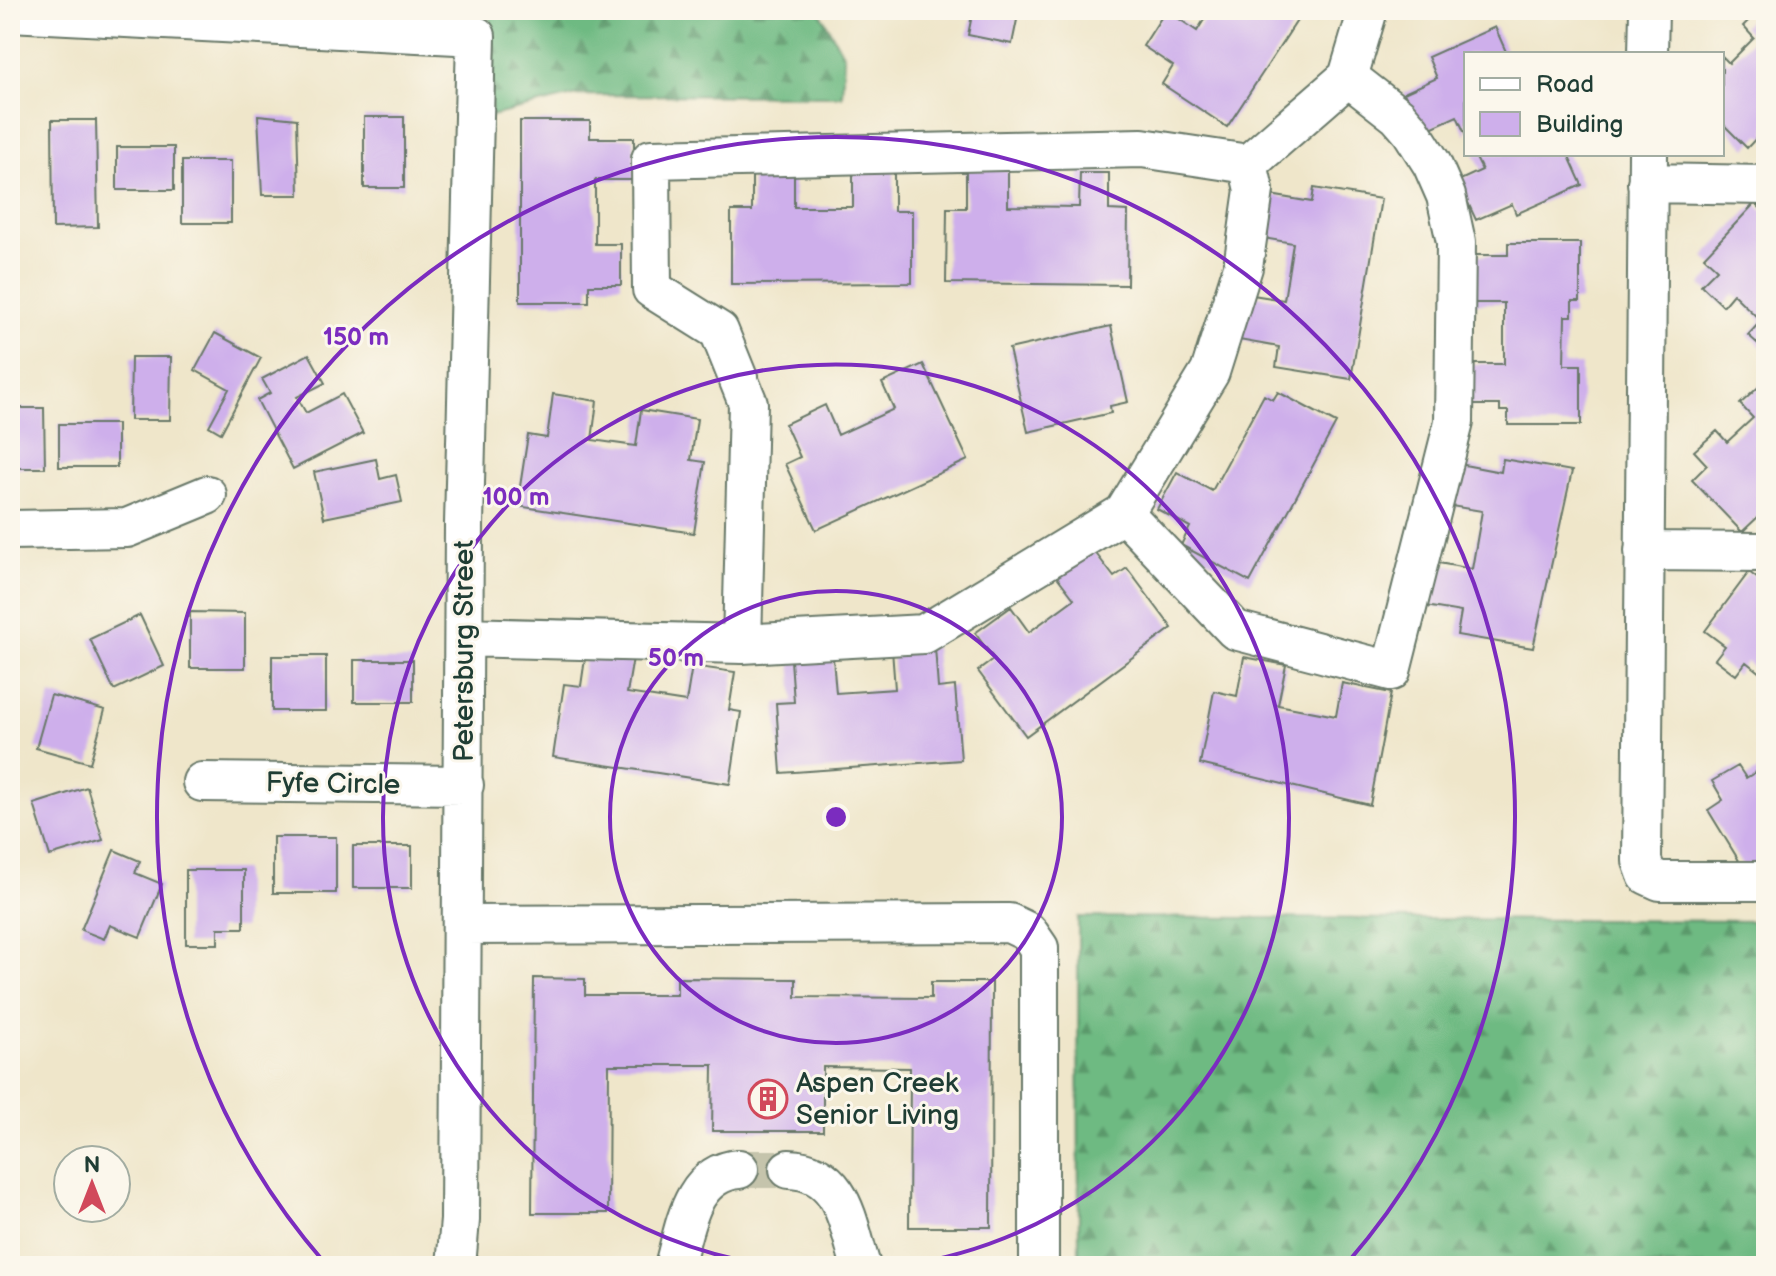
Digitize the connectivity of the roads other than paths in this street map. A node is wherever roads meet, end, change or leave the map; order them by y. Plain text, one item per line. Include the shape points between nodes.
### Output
1 (1649, 10) edge
2 (1367, 11) edge
3 (10, 12) edge
4 (1648, 52) edge
5 (1348, 77) junction
6 (1248, 164) junction
7 (1648, 169) edge
8 (1766, 185) edge
9 (207, 495) dead end
10 (1124, 513) junction
11 (10, 530) edge
12 (1644, 551) junction
13 (1766, 552) edge
14 (464, 637) junction
15 (742, 644) junction
16 (202, 782) dead end
17 (464, 785) junction
18 (1766, 881) edge
19 (463, 925) junction
20 (739, 1169) tunnel mouth
21 (789, 1169) tunnel mouth
22 (456, 1266) edge
23 (674, 1266) edge
24 (861, 1266) edge
25 (1039, 1266) edge

1 - 4 street
2 - 5 street
3 - 14 street, Petersburg Street via 476,36
5 - 6 street
5 - 10 street via 1411,131 1446,196 1456,242 1454,422 1391,671 1235,630
6 - 10 street via 1254,190 1243,267 1210,372
6 - 15 street via 1142,148 651,159 652,289 719,331 748,403
7 - 8 street
7 - 12 street
9 - 11 street via 127,528
10 - 15 street via 924,634
12 - 13 street
12 - 18 street via 1642,861 1647,875 1660,881
14 - 15 street
14 - 17 street, Petersburg Street
16 - 17 street, Fyfe Circle
17 - 19 street, Petersburg Street
19 - 22 street, Petersburg Street
19 - 25 street via 1009,923 1028,932 1039,948
20 - 23 street via 723,1170 695,1195
21 - 24 street via 822,1178 838,1194

